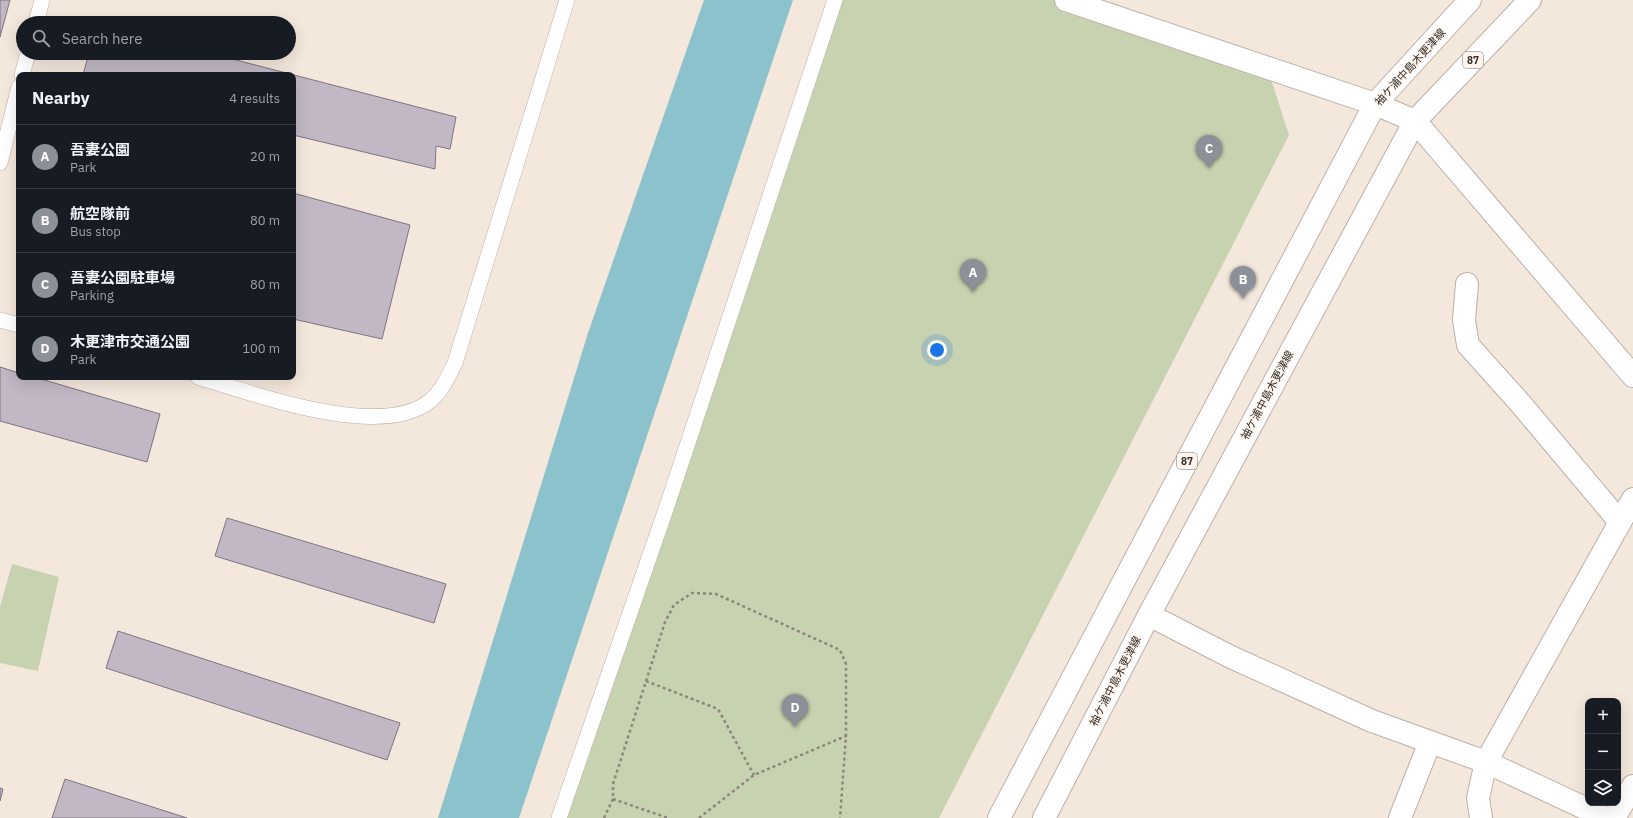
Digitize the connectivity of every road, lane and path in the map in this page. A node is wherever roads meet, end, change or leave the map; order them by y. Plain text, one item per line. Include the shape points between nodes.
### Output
1 (42, 0) edge
2 (567, 0) edge
3 (835, 0) edge
4 (1066, 0) edge
5 (1470, 0) edge
6 (1530, 0) edge
7 (38, 16) edge
8 (26, 60) edge
9 (23, 72) edge
10 (16, 94) edge
11 (1375, 104) junction
12 (5, 121) edge
13 (1415, 121) junction
14 (0, 163) edge
15 (1467, 284) dead end
16 (0, 320) edge
17 (16, 324) edge
18 (1633, 376) edge
19 (208, 380) edge
20 (1633, 499) edge
21 (1620, 522) junction
22 (1149, 615) junction
23 (646, 681) junction
24 (846, 736) junction
25 (1430, 742) junction
26 (1486, 762) junction
27 (754, 775) junction
28 (1633, 786) edge
29 (613, 799) junction
30 (559, 818) edge
31 (604, 818) edge
32 (668, 818) edge
33 (699, 818) edge
34 (840, 818) edge
35 (999, 818) edge
36 (1044, 818) edge
37 (1400, 818) edge
38 (1481, 818) edge
39 (1606, 818) edge
40 (1614, 818) edge

1 - 7 lane
2 - 19 lane via 455,363 446,382 430,401 406,412 384,416 359,416 311,410
3 - 30 lane via 667,506
4 - 11 street
5 - 11 street, 袖ケ浦中島木更津線 / 87
6 - 13 street, 袖ケ浦中島木更津線 / 87
8 - 9 lane
10 - 12 lane
11 - 13 street
11 - 35 street, 袖ケ浦中島木更津線 / 87
12 - 14 lane
13 - 18 street
13 - 22 street, 袖ケ浦中島木更津線 / 87
15 - 21 street via 1464,320 1468,345
16 - 17 lane
20 - 21 street
21 - 26 street
22 - 25 street via 1231,657 1372,721
22 - 36 street, 袖ケ浦中島木更津線 / 87
23 - 24 path via 665,622 674,605 692,593 716,594 840,650 846,664
23 - 27 path via 718,709
23 - 29 path via 613,784
24 - 27 path
24 - 34 path
25 - 26 street
25 - 37 street
26 - 38 street via 1478,798
26 - 39 street
27 - 33 path
28 - 40 street
29 - 31 path
29 - 32 path

